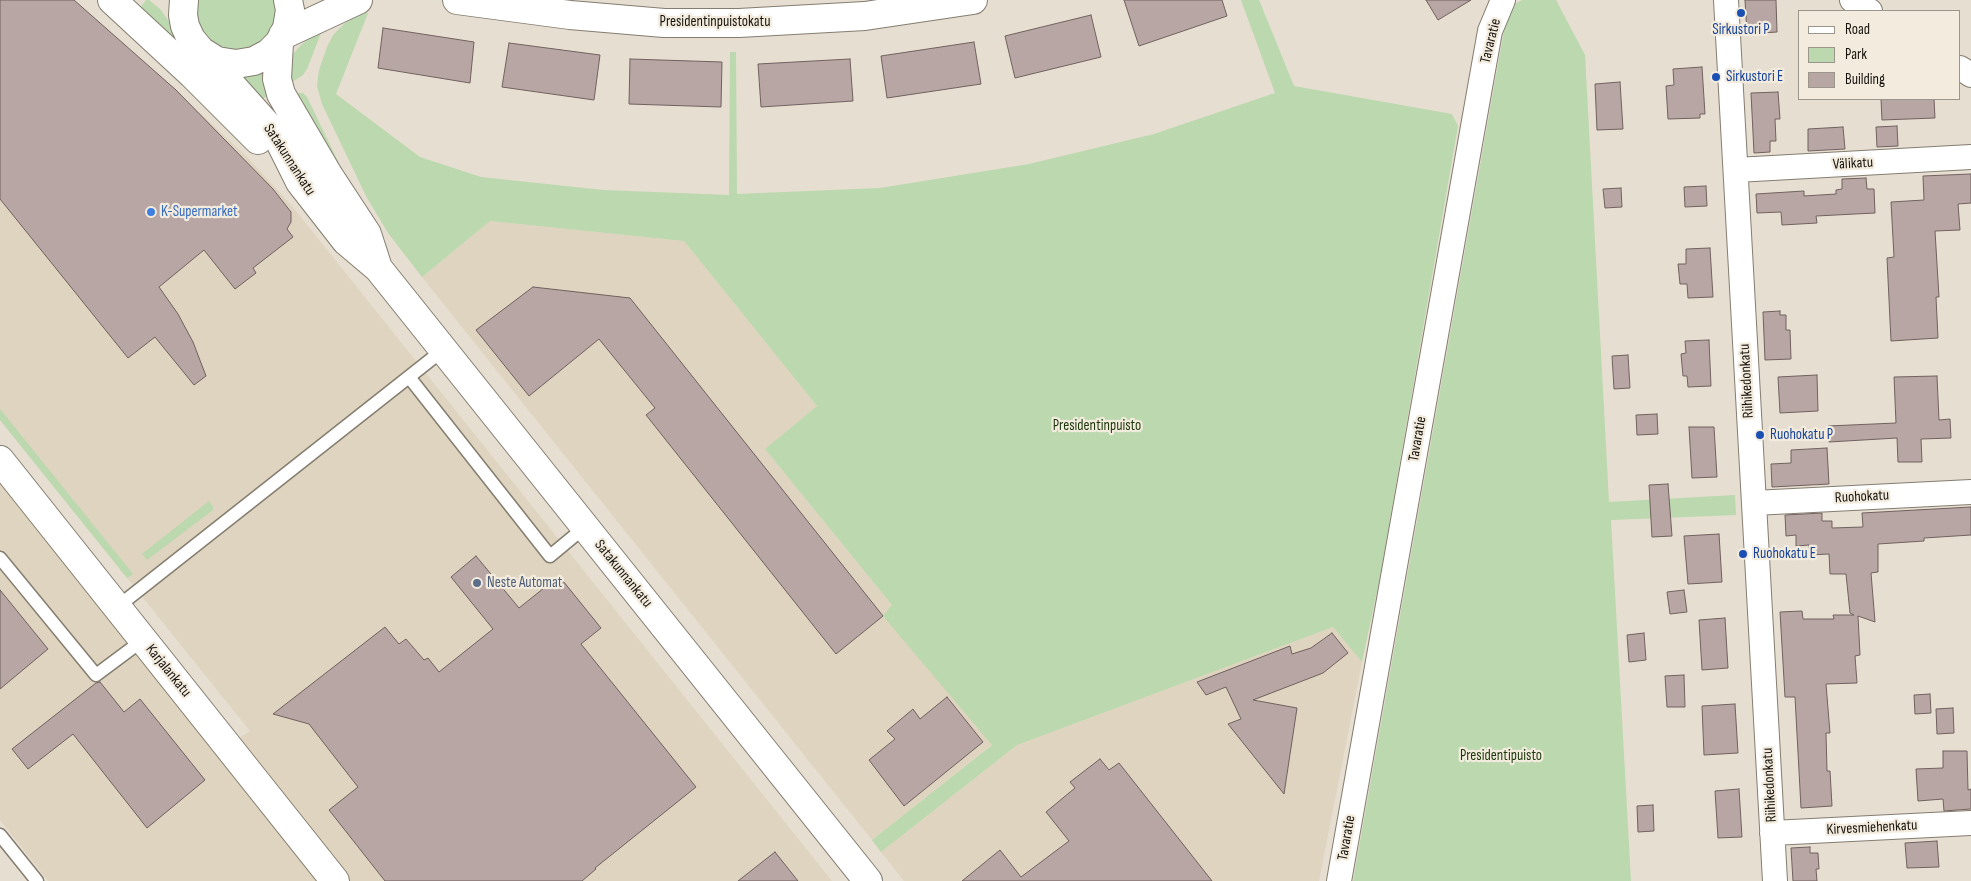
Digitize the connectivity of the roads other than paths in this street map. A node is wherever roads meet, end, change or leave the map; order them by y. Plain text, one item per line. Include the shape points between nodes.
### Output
1 (112, 0) edge
2 (288, 0) edge
3 (358, 0) edge
4 (457, 0) edge
5 (973, 0) edge
6 (1503, 0) edge
7 (1726, 0) edge
8 (1852, 0) edge
9 (177, 5) edge
10 (1868, 10) edge
11 (281, 39) junction
12 (201, 51) junction
13 (1971, 157) edge
14 (1736, 170) junction
15 (300, 182) junction
16 (378, 268) junction
17 (443, 350) junction
18 (409, 377) junction
19 (0, 460) edge
20 (1971, 492) edge
21 (1754, 503) junction
22 (586, 527) junction
23 (0, 558) edge
24 (116, 608) junction
25 (143, 640) junction
26 (1971, 823) edge
27 (1772, 833) junction
28 (0, 835) edge
29 (37, 881) edge
30 (336, 881) edge
31 (868, 881) edge
32 (1339, 881) edge
33 (1775, 881) edge

1 - 15 main road
2 - 11 main road, Satakunnankatu via 287,28
3 - 11 main road
4 - 5 main road, Presidentinpuistokatu via 664,23 739,23 865,16
6 - 32 street, Tavaratie via 1490,31
7 - 14 street, Riihikedonkatu
8 - 10 street
9 - 12 main road, Satakunnankatu via 191,39
11 - 12 main road via 269,53 254,61 236,64 217,61
11 - 16 main road, Satakunnankatu via 277,79 281,94 367,234
12 - 15 main road, Satakunnankatu via 277,136
13 - 14 street, Välikatu
14 - 21 street, Riihikedonkatu
15 - 16 main road, Satakunnankatu via 346,241
16 - 17 main road, Satakunnankatu
17 - 18 lane
17 - 22 main road, Satakunnankatu
18 - 22 lane via 550,556
18 - 24 lane
19 - 24 main road, Karjalankatu
20 - 21 street, Ruohokatu
21 - 27 street, Riihikedonkatu
22 - 31 main road, Satakunnankatu
23 - 25 lane via 96,675
24 - 25 main road, Karjalankatu
25 - 30 main road, Karjalankatu
26 - 27 street, Kirvesmiehenkatu
27 - 33 street, Riihikedonkatu
28 - 29 lane

